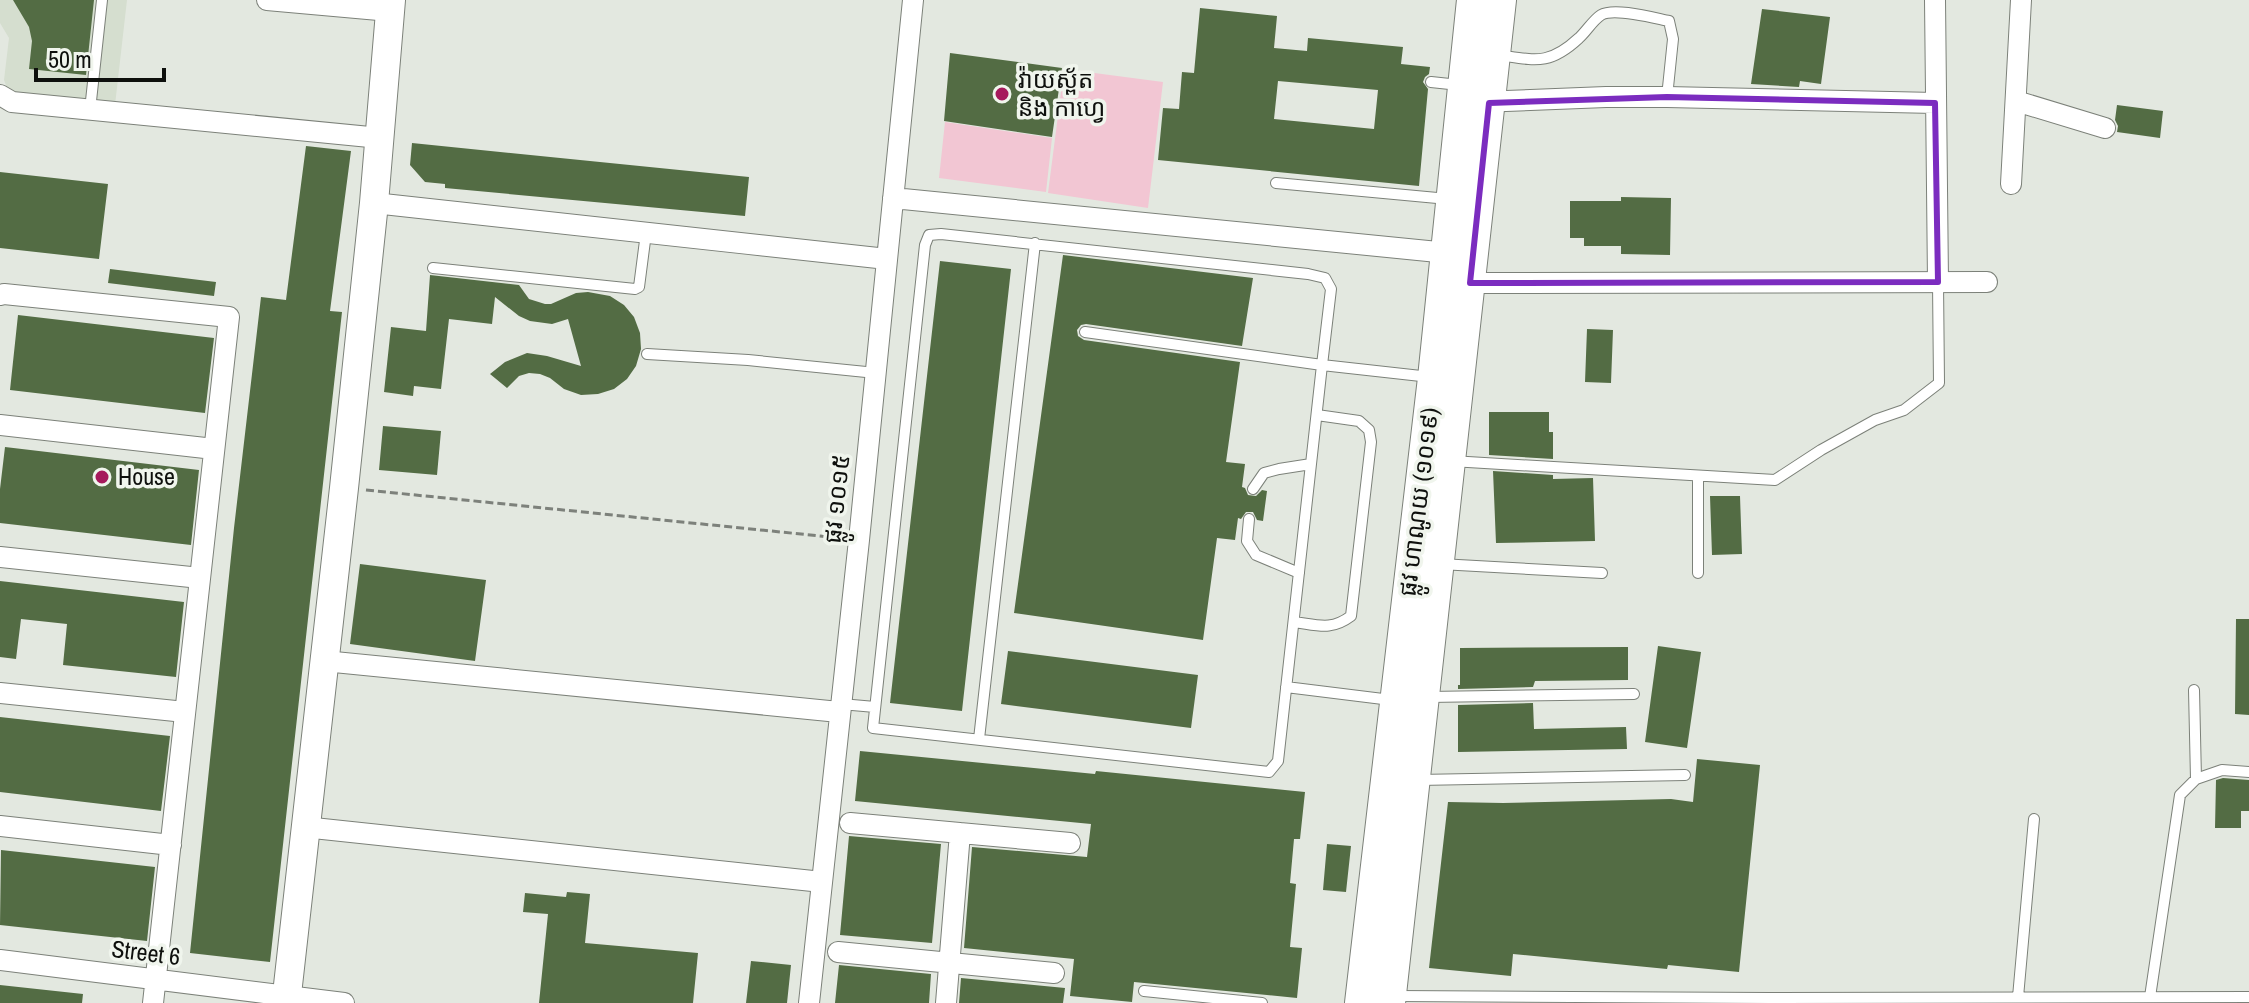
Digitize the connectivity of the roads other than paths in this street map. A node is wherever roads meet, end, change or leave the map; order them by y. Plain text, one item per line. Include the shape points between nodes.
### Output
1 (102, 0) edge
2 (267, 0) edge
3 (913, 0) edge
4 (1473, 0) edge
5 (1500, 0) edge
6 (1935, 0) edge
7 (2021, 0) edge
8 (391, 5) edge
9 (1495, 55) junction
10 (1431, 82) dead end
11 (0, 95) edge
12 (1473, 96) junction
13 (1667, 97) junction
14 (2016, 101) junction
15 (1935, 103) junction
16 (90, 110) junction
17 (2105, 128) dead end
18 (380, 138) junction
19 (1276, 183) dead end
20 (2011, 184) dead end
21 (893, 198) junction
22 (1454, 200) junction
23 (374, 203) junction
24 (646, 233) junction
25 (1035, 243) junction
26 (1448, 253) junction
27 (887, 259) junction
28 (433, 268) dead end
29 (1938, 282) junction
30 (1987, 282) dead end
31 (1470, 283) junction
32 (0, 295) edge
33 (1085, 332) dead end
34 (647, 354) dead end
35 (1322, 365) junction
36 (876, 373) junction
37 (1446, 380) junction
38 (1317, 415) junction
39 (0, 425) edge
40 (214, 449) junction
41 (1449, 461) junction
42 (1311, 464) junction
43 (1698, 476) junction
44 (1253, 489) dead end
45 (1249, 519) dead end
46 (0, 557) edge
47 (1438, 564) junction
48 (1299, 573) junction
49 (1602, 573) dead end
50 (1698, 573) dead end
51 (200, 578) junction
52 (1294, 622) junction
53 (324, 661) junction
54 (1286, 687) junction
55 (2194, 690) dead end
56 (0, 693) edge
57 (1634, 694) dead end
58 (1413, 701) junction
59 (875, 707) junction
60 (840, 708) junction
61 (185, 712) junction
62 (979, 739) junction
63 (2249, 772) edge
64 (1685, 775) dead end
65 (2196, 779) junction
66 (1412, 780) junction
67 (2034, 819) dead end
68 (850, 823) dead end
69 (0, 826) edge
70 (304, 827) junction
71 (960, 833) junction
72 (1070, 843) dead end
73 (171, 845) junction
74 (822, 882) junction
75 (838, 952) dead end
76 (0, 960) edge
77 (949, 962) junction
78 (1054, 973) dead end
79 (156, 980) junction
80 (1144, 991) dead end
81 (2018, 997) junction
82 (2150, 997) junction
83 (2249, 997) edge
84 (286, 1000) edge
85 (1769, 1000) edge
86 (1379, 1001) edge
87 (153, 1003) edge
88 (344, 1003) edge
89 (809, 1003) edge
90 (946, 1003) edge
91 (1262, 1003) edge

1 - 16 lane
2 - 8 street
3 - 21 street, ផ្លូវ ១០១៥
4 - 12 main road, ផ្លូវ ហាណូយ (១០១៩)
5 - 9 main road, ផ្លូវ ហាណូយ (១០១៩)
6 - 15 street
7 - 14 street
8 - 18 street
9 - 12 main road, ផ្លូវ ហាណូយ (១០១៩)
9 - 13 lane via 1554,57 1601,15 1669,21 1673,39
10 - 12 lane
11 - 16 street via 12,102
12 - 13 street
12 - 22 main road, ផ្លូវ ហាណូយ (១០១៩)
12 - 31 main road, ផ្លូវ ហាណូយ (១០១៩)
13 - 15 street
14 - 17 street
14 - 20 street
15 - 29 street
16 - 18 street
18 - 23 street
19 - 22 lane
21 - 26 street
21 - 27 street, ផ្លូវ ១០១៥
22 - 26 main road, ផ្លូវ ហាណូយ (១០១៩)
23 - 24 street
23 - 53 street
24 - 27 street
24 - 28 lane via 635,289
25 - 35 lane via 1325,278 1331,289
25 - 59 lane via 941,234 929,235 925,245
25 - 62 lane
26 - 37 main road, ផ្លូវ ហាណូយ (១០១៩)
27 - 36 street, ផ្លូវ ១០១៥
29 - 30 street
29 - 31 street
29 - 43 lane via 1939,383 1904,410 1875,420 1775,480
31 - 37 main road, ផ្លូវ ហាណូយ (១០១៩)
32 - 40 street via 227,315
33 - 35 lane
34 - 36 lane
35 - 37 lane
35 - 38 lane
36 - 60 street, ផ្លូវ ១០១៥
37 - 41 main road, ផ្លូវ ហាណូយ (១០១៩)
37 - 58 main road, ផ្លូវ ហាណូយ (១០១៩)
38 - 42 lane
38 - 52 lane via 1359,421 1369,430 1371,442 1351,616 1339,625
39 - 40 street
40 - 51 street
41 - 43 lane
41 - 47 main road, ផ្លូវ ហាណូយ (១០១៩)
42 - 44 lane via 1264,473
42 - 48 lane
43 - 50 lane
45 - 48 lane via 1247,541 1256,555
46 - 51 street
47 - 49 lane
47 - 58 main road, ផ្លូវ ហាណូយ (១០១៩)
48 - 52 lane
51 - 61 street
52 - 54 lane
53 - 60 street
53 - 70 street
54 - 58 lane
54 - 62 lane via 1278,761 1269,772
55 - 65 lane
56 - 61 street
57 - 58 lane
58 - 66 main road, ផ្លូវ ហាណូយ (១០១៩)
58 - 86 main road, ផ្លូវ ហាណូយ (១០១៩)
59 - 60 lane
59 - 62 lane via 873,728
60 - 74 street, ផ្លូវ ១០១៥
61 - 73 street
63 - 65 lane via 2222,770
64 - 66 lane
65 - 82 lane via 2180,795
66 - 86 main road, ផ្លូវ ហាណូយ (១០១៩)
67 - 81 lane
68 - 71 street
69 - 73 street
70 - 74 street
70 - 84 street
71 - 72 street
71 - 77 street
73 - 79 street
74 - 89 street, ផ្លូវ ១០១៥
75 - 77 street
76 - 79 street, Street 6
77 - 78 street
77 - 90 street
79 - 84 street, Street 6
79 - 87 street
80 - 91 lane
81 - 82 lane
81 - 85 lane
82 - 83 lane
84 - 88 street, Street 6
85 - 86 lane

